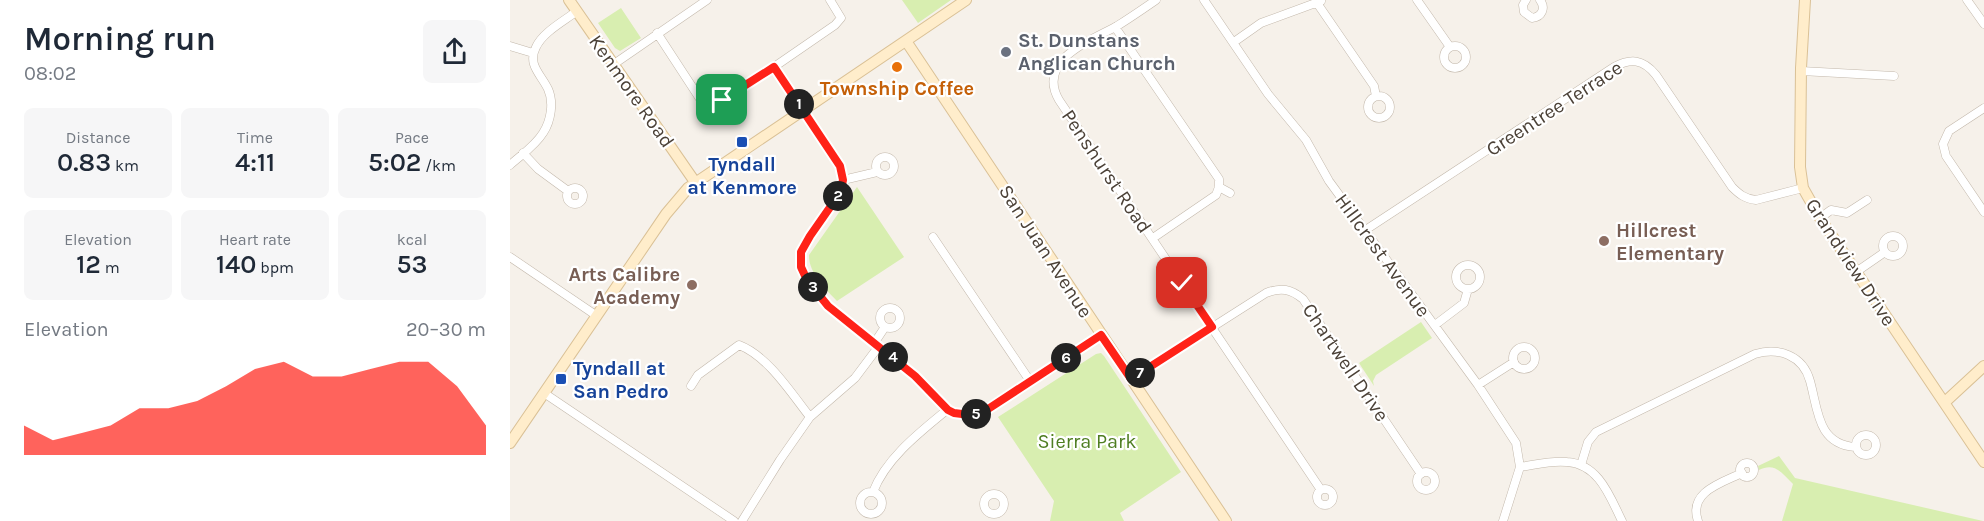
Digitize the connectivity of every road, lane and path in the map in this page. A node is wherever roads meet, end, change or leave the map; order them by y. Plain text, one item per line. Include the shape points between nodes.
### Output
1 (569, 0) edge
2 (707, 0) edge
3 (830, 0) edge
4 (966, 0) edge
5 (1156, 0) edge
6 (1204, 0) edge
7 (1417, 0) edge
8 (1526, 0) edge
9 (1540, 0) edge
10 (1805, 0) edge
11 (1967, 0) edge
12 (1319, 2) edge
13 (577, 11) junction
14 (1984, 24) edge
15 (1115, 27) junction
16 (657, 33) junction
17 (906, 41) junction
18 (1233, 42) junction
19 (510, 46) edge
20 (1450, 48) dead end
21 (533, 53) junction
22 (614, 64) junction
23 (774, 67) junction
24 (1801, 71) junction
25 (1894, 76) dead end
26 (1376, 96) dead end
27 (1984, 108) edge
28 (804, 110) junction
29 (523, 153) junction
30 (510, 165) edge
31 (877, 172) dead end
32 (843, 180) junction
33 (695, 182) junction
34 (1220, 188) junction
35 (1803, 188) junction
36 (568, 191) dead end
37 (1230, 193) dead end
38 (1867, 200) dead end
39 (1984, 212) edge
40 (1820, 218) junction
41 (1364, 231) junction
42 (933, 237) dead end
43 (1153, 238) junction
44 (1885, 252) dead end
45 (510, 257) edge
46 (1856, 272) junction
47 (1468, 289) dead end
48 (597, 316) junction
49 (1435, 325) junction
50 (885, 327) dead end
51 (1212, 327) junction
52 (1101, 335) junction
53 (877, 344) junction
54 (1514, 362) dead end
55 (1984, 366) edge
56 (1131, 379) junction
57 (1030, 381) junction
58 (1478, 385) junction
59 (691, 386) dead end
60 (544, 393) junction
61 (1945, 402) junction
62 (948, 410) junction
63 (810, 417) junction
64 (510, 443) edge
65 (1856, 447) dead end
66 (1984, 462) edge
67 (1581, 465) junction
68 (1520, 467) junction
69 (1742, 473) dead end
70 (1421, 474) dead end
71 (1321, 490) dead end
72 (873, 492) dead end
73 (734, 521) edge
74 (742, 521) edge
75 (1226, 521) edge
76 (1503, 521) edge
77 (1622, 521) edge
78 (1698, 521) edge

1 - 13 street, Kenmore Road
2 - 16 street
3 - 23 street via 841,18
4 - 17 street
5 - 15 street, Penshurst Road
6 - 18 street, Hillcrest Avenue
7 - 20 street
8 - 9 street via 1524,12 1532,18 1543,11
10 - 24 street, Grandview Drive
11 - 14 street
12 - 18 street via 1261,23
12 - 26 street via 1374,86
13 - 21 street via 541,39
13 - 22 street, Kenmore Road
15 - 34 street via 1220,179
15 - 43 street, Penshurst Road via 1097,34 1063,59 1055,72 1054,87
16 - 22 street
16 - 23 street via 704,105 713,106
17 - 28 street
17 - 52 street, San Juan Avenue
18 - 41 street, Hillcrest Avenue via 1306,140
19 - 21 street
21 - 29 street via 533,64 549,92 550,111 544,131
22 - 33 street, Kenmore Road
23 - 28 street
24 - 25 street
24 - 35 street, Grandview Drive
27 - 39 street via 1949,131 1943,144 1946,156
28 - 32 street via 840,166
28 - 33 street
29 - 30 street
29 - 36 street
31 - 32 street
32 - 53 street via 840,193 801,252 801,267 828,306
33 - 48 street via 666,214
34 - 37 street
34 - 43 street via 1216,195
35 - 40 street, Grandview Drive
35 - 41 street, Greentree Terrace via 1756,200 1742,196 1656,75 1645,64 1628,61
38 - 40 street via 1847,213 1831,210
40 - 46 street, Grandview Drive
41 - 49 street, Hillcrest Avenue
42 - 57 street
43 - 51 street, Penshurst Road
44 - 46 street
45 - 48 street
46 - 61 street, Grandview Drive
47 - 49 street via 1464,303
48 - 60 street
49 - 58 street, Hillcrest Avenue
50 - 53 street
51 - 56 street, Chartwell Drive
51 - 70 street, Chartwell Drive via 1266,292 1294,291
51 - 71 street, Penshurst Road
52 - 56 street, San Juan Avenue
52 - 57 street
53 - 62 street
53 - 63 street via 855,378
54 - 58 street
55 - 61 street
56 - 75 street, San Juan Avenue
57 - 62 street via 978,414
58 - 68 street, Hillcrest Avenue via 1516,443
59 - 63 street via 698,375 740,345 762,358
60 - 64 street
60 - 73 street
61 - 66 street, Grandview Drive
62 - 72 street via 901,450
63 - 74 street
65 - 67 street via 1837,442 1825,429 1810,380 1800,363 1783,352 1773,351 1755,354 1596,432 1588,442
67 - 68 street via 1567,462
67 - 77 street via 1606,487
68 - 76 street
69 - 78 street via 1704,492 1697,502

